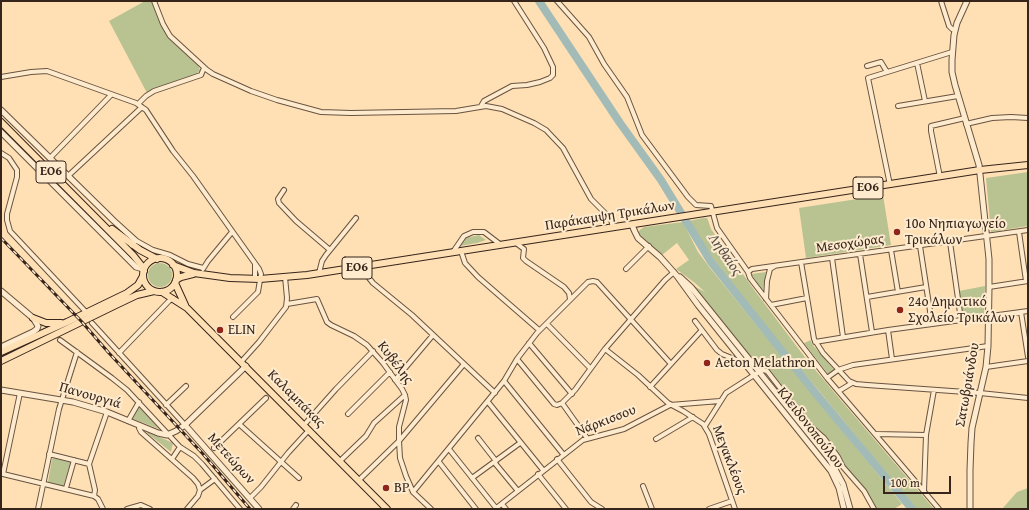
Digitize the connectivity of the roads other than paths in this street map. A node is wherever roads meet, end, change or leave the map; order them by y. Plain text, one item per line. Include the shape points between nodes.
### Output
1 (154, 1) edge
2 (514, 1) edge
3 (557, 1) edge
4 (941, 1) edge
5 (967, 1) edge
6 (955, 30) junction
7 (952, 52) junction
8 (917, 63) junction
9 (867, 66) dead end
10 (204, 68) junction
11 (210, 72) junction
12 (887, 72) junction
13 (201, 74) junction
14 (1, 78) edge
15 (110, 95) junction
16 (958, 96) junction
17 (925, 101) junction
18 (141, 105) junction
19 (481, 106) junction
20 (898, 106) dead end
21 (1, 110) edge
22 (1028, 118) edge
23 (965, 121) junction
24 (1, 122) edge
25 (1, 132) edge
26 (1, 153) edge
27 (50, 158) junction
28 (1028, 165) edge
29 (980, 170) junction
30 (68, 176) junction
31 (940, 177) junction
32 (890, 184) junction
33 (284, 190) dead end
34 (710, 212) junction
35 (356, 218) dead end
36 (102, 222) junction
37 (632, 225) junction
38 (613, 228) junction
39 (1028, 230) edge
40 (232, 232) junction
41 (1019, 232) junction
42 (987, 236) junction
43 (134, 242) junction
44 (950, 242) junction
45 (516, 243) junction
46 (501, 245) junction
47 (648, 246) junction
48 (920, 246) junction
49 (330, 250) junction
50 (891, 250) junction
51 (461, 251) junction
52 (453, 252) junction
53 (860, 254) junction
54 (832, 258) junction
55 (157, 259) junction
56 (801, 262) junction
57 (173, 265) junction
58 (775, 266) junction
59 (360, 267) junction
60 (626, 269) dead end
61 (202, 271) junction
62 (143, 272) junction
63 (748, 272) junction
64 (194, 273) junction
65 (320, 273) junction
66 (676, 274) junction
67 (285, 277) junction
68 (257, 279) junction
69 (1027, 281) edge
70 (175, 282) junction
71 (926, 287) junction
72 (990, 287) junction
73 (1, 291) edge
74 (154, 291) junction
75 (162, 292) junction
76 (898, 292) junction
77 (867, 297) junction
78 (173, 298) junction
79 (807, 298) junction
80 (570, 299) junction
81 (766, 299) junction
82 (287, 304) junction
83 (771, 304) junction
84 (186, 308) junction
85 (1028, 311) edge
86 (86, 312) junction
87 (1021, 312) junction
88 (233, 317) dead end
89 (989, 317) junction
90 (33, 318) junction
91 (630, 319) junction
92 (961, 320) junction
93 (695, 321) dead end
94 (67, 322) junction
95 (92, 323) dead end
96 (547, 324) junction
97 (932, 324) junction
98 (540, 330) junction
99 (888, 330) junction
100 (701, 331) junction
101 (872, 332) junction
102 (432, 335) junction
103 (843, 337) junction
104 (60, 340) dead end
105 (815, 342) junction
106 (529, 343) junction
107 (988, 346) junction
108 (1, 347) edge
109 (605, 349) junction
110 (373, 351) junction
111 (1, 352) edge
112 (76, 352) junction
113 (119, 353) junction
114 (1028, 357) edge
115 (517, 358) junction
116 (748, 358) junction
117 (892, 359) junction
118 (1, 361) edge
119 (1028, 361) edge
120 (743, 362) junction
121 (243, 364) junction
122 (464, 364) junction
123 (671, 364) junction
124 (986, 367) junction
125 (590, 368) junction
126 (838, 370) junction
127 (758, 371) junction
128 (390, 372) junction
129 (753, 374) junction
130 (827, 378) junction
131 (395, 380) junction
132 (504, 381) junction
133 (852, 383) junction
134 (186, 386) dead end
135 (650, 387) junction
136 (1, 390) edge
137 (934, 390) junction
138 (839, 391) junction
139 (20, 392) junction
140 (495, 393) junction
141 (980, 393) junction
142 (572, 394) junction
143 (405, 395) junction
144 (266, 398) dead end
145 (1028, 398) edge
146 (62, 399) junction
147 (720, 401) junction
148 (140, 402) junction
149 (488, 402) junction
150 (562, 403) junction
151 (166, 405) junction
152 (670, 405) junction
153 (107, 412) junction
154 (348, 414) dead end
155 (693, 417) junction
156 (128, 421) junction
157 (239, 424) junction
158 (185, 425) junction
159 (304, 425) junction
160 (140, 426) junction
161 (705, 426) junction
162 (807, 426) junction
163 (309, 430) junction
164 (169, 434) junction
165 (876, 434) junction
166 (926, 435) junction
167 (478, 438) dead end
168 (587, 438) junction
169 (656, 439) dead end
170 (399, 441) junction
171 (520, 443) junction
172 (180, 447) junction
173 (214, 448) dead end
174 (449, 448) junction
175 (49, 454) junction
176 (563, 454) junction
177 (172, 459) junction
178 (74, 460) junction
179 (557, 460) junction
180 (340, 461) junction
181 (495, 461) junction
182 (281, 462) junction
183 (439, 462) junction
184 (89, 464) junction
185 (543, 470) junction
186 (538, 474) junction
187 (299, 478) dead end
188 (472, 478) junction
189 (215, 479) junction
190 (359, 480) junction
191 (44, 483) junction
192 (643, 486) dead end
193 (66, 488) junction
194 (200, 490) junction
195 (924, 490) junction
196 (518, 491) junction
197 (413, 492) junction
198 (94, 496) junction
199 (250, 498) junction
200 (732, 501) junction
201 (502, 504) junction
202 (38, 509) edge
203 (103, 509) edge
204 (127, 509) edge
205 (150, 509) edge
206 (187, 509) edge
207 (240, 509) edge
208 (259, 509) edge
209 (387, 509) edge
210 (431, 509) edge
211 (476, 509) edge
212 (496, 509) edge
213 (506, 509) edge
214 (566, 509) edge
215 (602, 509) edge
216 (652, 509) edge
217 (709, 509) edge
218 (736, 509) edge
219 (844, 509) edge
220 (850, 509) edge
221 (874, 509) edge
222 (939, 509) edge
223 (970, 509) edge

1 - 10 street via 170,36
2 - 19 street via 544,48 554,73 550,78 540,82 509,88 484,101
3 - 34 street via 589,37 604,64 625,92 648,143 692,202 699,206 711,206
4 - 6 street via 949,26
5 - 6 street, Σατωβριάνδου
6 - 7 street, Σατωβριάνδου
7 - 8 street
7 - 16 street, Σατωβριάνδου via 952,72
8 - 12 street
8 - 17 street
9 - 12 street via 881,62
10 - 11 street
10 - 13 street
11 - 13 street
11 - 19 street via 272,99 321,112 445,111
12 - 32 street via 868,78
13 - 18 street via 154,91
14 - 15 street via 47,71
15 - 18 street
15 - 27 street
16 - 17 street
16 - 23 street, Σατωβριάνδου
17 - 20 street
18 - 30 street
18 - 40 street
19 - 38 street via 502,110 546,130 567,154 591,199 611,219
21 - 27 street
22 - 23 street
23 - 29 street, Σατωβριάνδου
23 - 31 street via 931,126
24 - 36 main road, ΕΟ6
25 - 62 street
26 - 86 street via 9,158 17,170 7,214 10,231
27 - 30 street
28 - 29 main road, Παράκαμψη Τρικάλων / ΕΟ6
29 - 31 main road, Παράκαμψη Τρικάλων / ΕΟ6
29 - 42 street, Σατωβριάνδου
30 - 43 street
31 - 32 main road, Παράκαμψη Τρικάλων / ΕΟ6
32 - 34 main road, Παράκαμψη Τρικάλων / ΕΟ6
33 - 49 street via 278,199 279,203
34 - 37 main road, Παράκαμψη Τρικάλων / ΕΟ6
34 - 63 street via 719,233
35 - 49 street
36 - 43 main road, ΕΟ6
36 - 62 main road, ΕΟ6 via 133,255
37 - 38 main road, Παράκαμψη Τρικάλων / ΕΟ6
37 - 47 street via 636,235
38 - 45 main road, Παράκαμψη Τρικάλων / ΕΟ6
39 - 41 street, Μεσοχώρας
40 - 61 street
40 - 68 street via 255,264
41 - 42 street, Μεσοχώρας
41 - 69 street
42 - 44 street, Μεσοχώρας
42 - 72 street, Σατωβριάνδου
43 - 55 main road, ΕΟ6 via 148,255
43 - 61 street via 170,255
44 - 48 street, Μεσοχώρας
44 - 92 street
45 - 46 main road, Παράκαμψη Τρικάλων / ΕΟ6
45 - 80 street via 524,249 523,258 564,288
46 - 51 main road, Παράκαμψη Τρικάλων / ΕΟ6
46 - 52 street via 484,232 473,232 464,236
47 - 60 street
47 - 66 street
48 - 50 street, Μεσοχώρας
48 - 71 street
49 - 65 street via 322,261
50 - 53 street, Μεσοχώρας
50 - 76 street
51 - 52 main road, Παράκαμψη Τρικάλων / ΕΟ6
51 - 98 street via 465,263 478,277
52 - 59 main road, Παράκαμψη Τρικάλων / ΕΟ6
53 - 54 street, Μεσοχώρας
53 - 77 street
54 - 56 street, Μεσοχώρας
54 - 103 street
55 - 57 main road, ΕΟ6 via 166,260
55 - 62 main road via 148,263
56 - 58 street, Μεσοχώρας
56 - 79 street
57 - 64 main road, Παράκαμψη Τρικάλων / ΕΟ6
57 - 70 main road via 176,273
58 - 63 street, Μεσοχώρας
58 - 81 street via 770,269
59 - 65 main road, Παράκαμψη Τρικάλων / ΕΟ6
59 - 102 street via 373,283
61 - 64 main road, Παράκαμψη Τρικάλων / ΕΟ6
61 - 68 main road, Παράκαμψη Τρικάλων / ΕΟ6 via 230,278
62 - 74 main road, ΕΟ6 via 146,285
62 - 86 main road via 138,285 133,289
63 - 81 street
64 - 70 main road, Παράκαμψη Τρικάλων / ΕΟ6
65 - 67 main road, Παράκαμψη Τρικάλων / ΕΟ6
66 - 91 street
66 - 116 street, Κλειδονοπούλου via 691,287
66 - 120 street, Κλειδονοπούλου via 687,292
67 - 68 main road, Παράκαμψη Τρικάλων / ΕΟ6
67 - 82 street
68 - 88 street via 257,293
69 - 72 street
70 - 75 main road, ΕΟ6
70 - 84 main road, Καλαμπάκας
71 - 76 street
71 - 97 street
72 - 89 street, Σατωβριάνδου
73 - 90 street
74 - 75 main road
74 - 118 main road via 118,304
75 - 78 main road, Καλαμπάκας
76 - 77 street
77 - 101 street
78 - 84 main road, Καλαμπάκας
78 - 113 street
79 - 83 street
79 - 105 street
80 - 91 street via 588,282 597,282
80 - 96 street
81 - 83 street
82 - 110 street, Κυβέλης via 316,299 329,324 358,338
82 - 121 street
83 - 130 street
84 - 121 main road, Καλαμπάκας
85 - 87 street
86 - 94 main road
87 - 89 street
87 - 114 street
89 - 92 street
89 - 107 street, Σατωβριάνδου
90 - 94 main road via 51,323
90 - 108 street via 38,326 35,331
91 - 109 street
91 - 123 street
92 - 97 street
93 - 100 street
94 - 111 main road
95 - 113 street
96 - 98 street
96 - 125 street
97 - 99 street
98 - 106 street
99 - 101 street
99 - 117 street
100 - 120 street via 717,350
100 - 123 street
101 - 103 street
102 - 122 street
102 - 131 street
103 - 105 street
104 - 112 street
105 - 126 street
106 - 115 street
106 - 142 street
107 - 117 street
107 - 124 street, Σατωβριάνδου
109 - 125 street
109 - 135 street, Μεγακλέους
110 - 128 street, Κυβέλης
110 - 159 street
112 - 146 street
112 - 148 street via 117,381
113 - 151 street
115 - 132 street
115 - 150 street via 554,404
116 - 120 street
116 - 127 street, Κλειδονοπούλου
117 - 126 street
119 - 124 street
120 - 129 street, Κλειδονοπούλου
121 - 158 street
121 - 159 main road, Καλαμπάκας
122 - 140 street
122 - 170 street
123 - 135 street
124 - 141 street, Σατωβριάνδου
125 - 142 street
126 - 130 street
126 - 133 street
127 - 129 street
127 - 162 street, Κλειδονοπούλου
128 - 131 street, Κυβέλης
128 - 154 street
129 - 147 street via 726,393
129 - 219 street, Κλειδονοπούλου via 831,471 839,488
130 - 138 street
131 - 143 street, Κυβέλης
132 - 140 street
132 - 176 street
133 - 137 street
133 - 138 street
134 - 151 street
135 - 152 street, Μεγακλέους
136 - 139 street, Πανουργιά
137 - 141 street
137 - 166 street
138 - 165 street
139 - 146 street, Πανουργιά
139 - 191 street via 3,474
140 - 149 street
141 - 145 street
141 - 223 street, Σατωβριάνδου via 972,428
142 - 150 street
143 - 170 street, Κυβέλης via 406,404 400,423
143 - 180 street via 374,423 366,436
144 - 157 street
146 - 153 street, Πανουργιά
146 - 175 street
147 - 152 street, Νάρκισσου
147 - 161 street
148 - 156 street
148 - 164 street
149 - 171 street
149 - 174 street
150 - 168 street
151 - 158 street
152 - 155 street, Μεγακλέους
152 - 168 street, Νάρκισσου via 624,429
153 - 156 street, Πανουργιά
153 - 184 street
155 - 161 street, Μεγακλέους
155 - 169 street
156 - 160 street, Πανουργιά
157 - 173 street
157 - 182 street
158 - 164 street
158 - 199 street, Μετεώρων
159 - 163 main road, Καλαμπάκας
160 - 164 street, Πανουργιά
160 - 177 street via 141,432
161 - 200 street, Μεγακλέους
162 - 220 street, Κλειδονοπούλου via 837,470
162 - 221 street via 820,433 843,467 864,491
163 - 180 main road, Καλαμπάκας
163 - 182 street
164 - 172 street
165 - 166 street
165 - 195 street
166 - 195 street
167 - 181 street
168 - 176 street, Νάρκισσου
170 - 190 street
170 - 197 street, Κυβέλης via 402,464
171 - 181 street
171 - 185 street
172 - 177 street
172 - 189 street via 196,458
174 - 183 street
174 - 188 street
175 - 178 street
175 - 191 street
176 - 179 street, Νάρκισσου
177 - 194 street via 193,478
178 - 184 street
178 - 193 street
179 - 185 street, Νάρκισσου
179 - 215 street via 591,502
180 - 190 main road, Καλαμπάκας
181 - 188 street
181 - 196 street
182 - 187 street
182 - 199 street
183 - 197 street
183 - 211 street
184 - 198 street via 95,489
185 - 186 street, Νάρκισσου
186 - 196 street, Νάρκισσου
186 - 214 street
188 - 212 street
189 - 194 street
189 - 207 street
190 - 209 main road, Καλαμπάκας
191 - 193 street
191 - 202 street
192 - 216 street
193 - 198 street
194 - 206 street via 197,498
195 - 222 street
196 - 201 street, Νάρκισσου
197 - 210 street, Κυβέλης
198 - 203 street
199 - 208 street, Μετεώρων
200 - 217 street
200 - 218 street, Μεγακλέους
201 - 212 street, Νάρκισσου
201 - 213 street
204 - 205 street via 141,505

